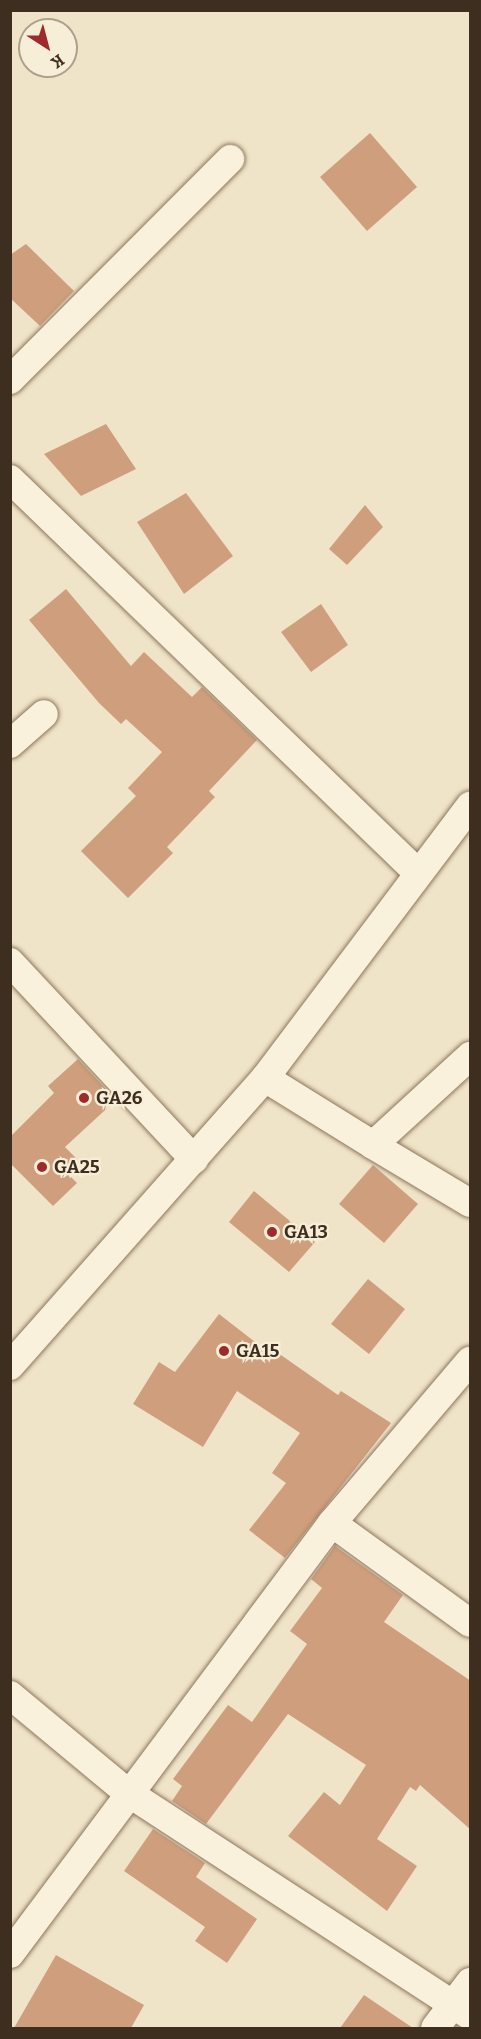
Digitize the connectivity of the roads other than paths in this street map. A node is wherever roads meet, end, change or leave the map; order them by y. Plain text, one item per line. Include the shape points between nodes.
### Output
1 (230, 159) dead end
2 (10, 380) edge
3 (10, 479) edge
4 (44, 714) dead end
5 (10, 744) edge
6 (471, 806) edge
7 (418, 873) junction
8 (10, 962) edge
9 (471, 1056) edge
10 (265, 1078) junction
11 (373, 1144) junction
12 (194, 1159) junction
13 (471, 1203) edge
14 (471, 1361) edge
15 (10, 1366) edge
16 (332, 1522) junction
17 (471, 1623) edge
18 (10, 1695) edge
19 (127, 1792) junction
20 (10, 1954) edge
21 (464, 2000) edge
22 (435, 2028) edge

1 - 2 street
3 - 7 street
4 - 5 street
6 - 7 street
7 - 10 street
8 - 12 street
9 - 11 street
10 - 11 street
10 - 12 street
11 - 13 street
12 - 15 street
14 - 16 street
16 - 17 street
16 - 19 street
18 - 19 street
19 - 20 street
19 - 21 street
21 - 22 street

